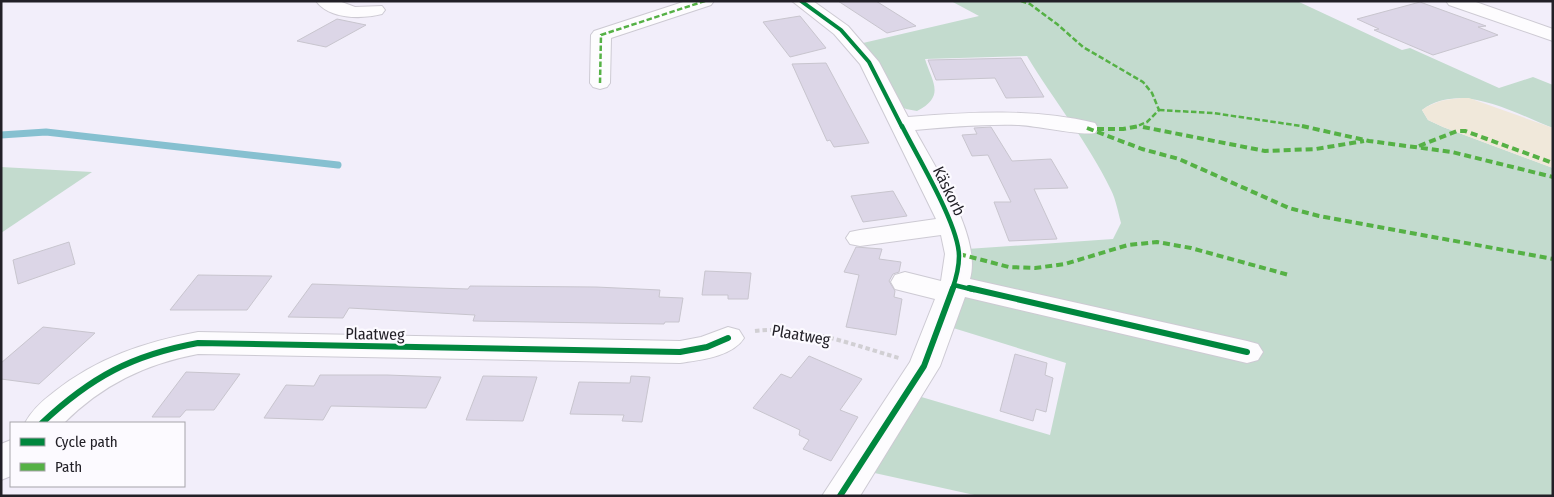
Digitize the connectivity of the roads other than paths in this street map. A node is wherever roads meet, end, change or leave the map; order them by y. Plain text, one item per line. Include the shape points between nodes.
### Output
1 (325, 1) edge
2 (705, 1) edge
3 (800, 1) edge
4 (1455, 1) edge
5 (376, 10) dead end
6 (1553, 35) edge
7 (600, 83) dead end
8 (901, 124) junction
9 (1087, 128) dead end
10 (952, 225) junction
11 (860, 238) dead end
12 (905, 282) dead end
13 (953, 289) junction
14 (728, 338) road end
15 (1247, 352) dead end
16 (43, 422) edge
17 (10, 455) edge
18 (1, 465) edge
19 (840, 496) edge

1 - 5 street via 357,14
2 - 7 street via 601,34
3 - 8 street, Käskorb via 841,30 869,62
4 - 6 street
8 - 9 street via 1039,120
8 - 10 street, Käskorb
10 - 11 street
10 - 13 street, Käskorb via 959,254
12 - 13 street
13 - 15 street
13 - 19 street, Käskorb via 924,366
14 - 16 street, Plaatweg via 707,347 680,352 198,343 161,349 127,361 94,378
17 - 18 street

